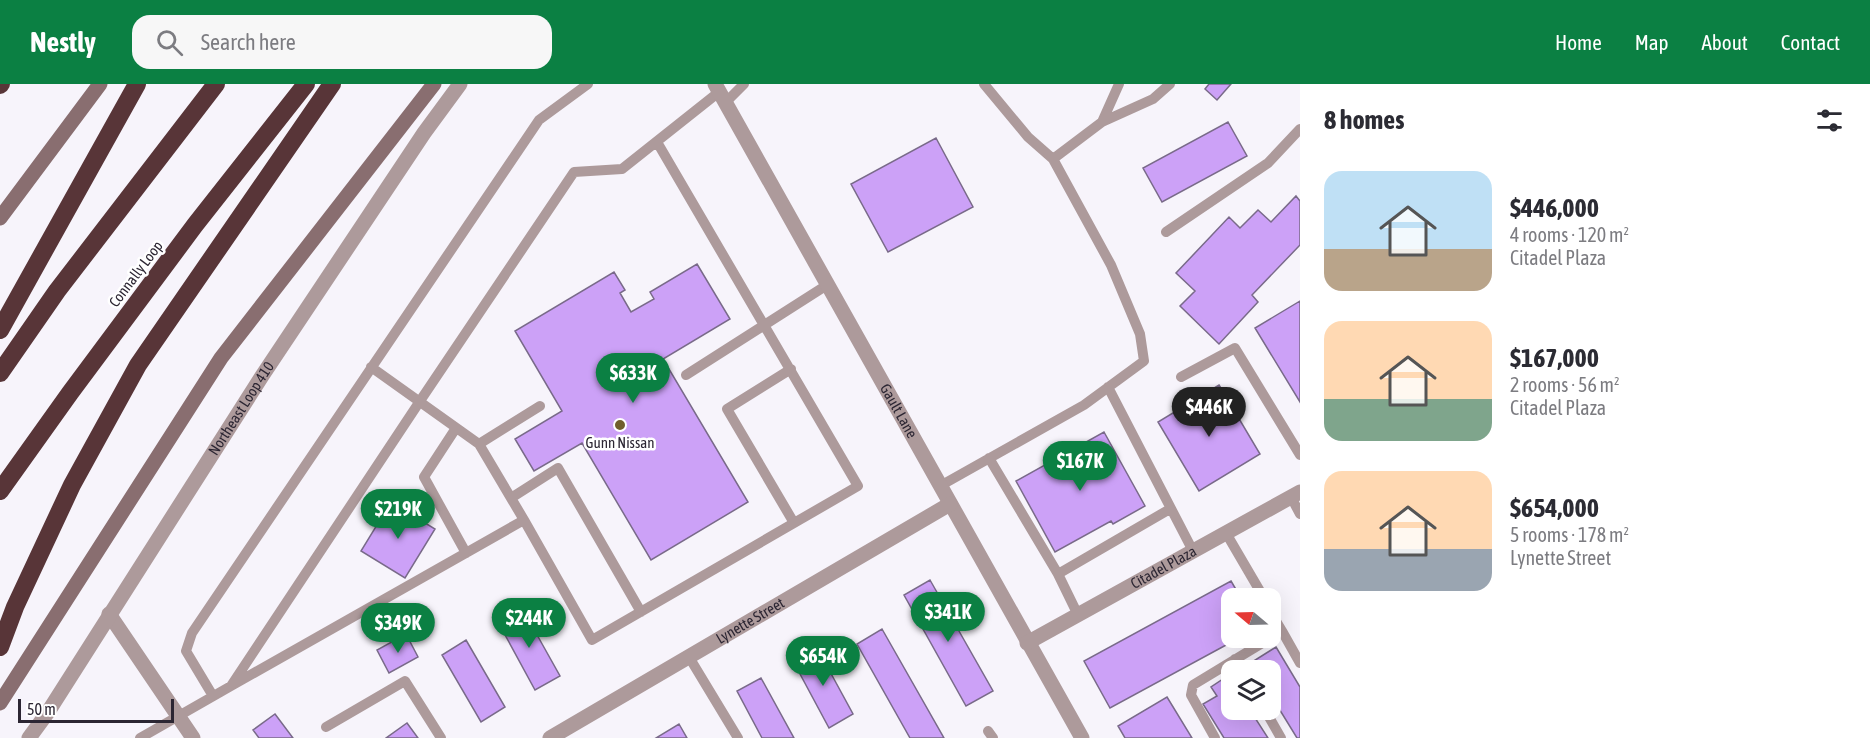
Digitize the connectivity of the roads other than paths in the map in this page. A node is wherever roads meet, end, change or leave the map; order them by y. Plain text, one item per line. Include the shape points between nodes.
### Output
1 (100, 84) edge
2 (137, 84) edge
3 (216, 84) edge
4 (306, 84) edge
5 (332, 84) edge
6 (434, 84) edge
7 (460, 84) edge
8 (588, 84) edge
9 (744, 84) edge
10 (984, 84) edge
11 (1119, 84) edge
12 (1170, 84) edge
13 (720, 93) edge
14 (1102, 122) junction
15 (1300, 129) edge
16 (657, 142) junction
17 (1053, 159) junction
18 (0, 218) edge
19 (1166, 232) dead end
20 (827, 285) junction
21 (766, 325) junction
22 (0, 330) edge
23 (371, 367) junction
24 (791, 369) junction
25 (0, 373) edge
26 (686, 375) dead end
27 (1181, 377) dead end
28 (1108, 387) junction
29 (420, 401) junction
30 (540, 406) dead end
31 (456, 428) junction
32 (479, 444) junction
33 (1300, 454) edge
34 (989, 458) junction
35 (940, 486) junction
36 (0, 491) edge
37 (1296, 495) edge
38 (511, 498) junction
39 (950, 504) junction
40 (1170, 509) junction
41 (1300, 514) edge
42 (524, 520) junction
43 (794, 523) junction
44 (1226, 533) junction
45 (1193, 551) junction
46 (466, 553) junction
47 (1058, 574) junction
48 (1258, 588) edge
49 (641, 612) junction
50 (109, 614) junction
51 (1078, 615) junction
52 (1282, 631) joint
53 (1027, 643) junction
54 (0, 647) edge
55 (689, 657) junction
56 (1235, 659) joint
57 (1300, 663) edge
58 (231, 686) junction
59 (213, 696) junction
60 (0, 703) edge
61 (178, 716) junction
62 (1271, 720) edge
63 (326, 727) dead end
64 (29, 738) edge
65 (140, 738) edge
66 (193, 738) edge
67 (441, 738) edge
68 (550, 738) edge
69 (738, 738) edge
70 (1082, 738) edge
71 (1215, 738) edge
72 (1281, 738) edge

1 - 18 main road
2 - 22 highway
3 - 25 highway via 57,291
4 - 36 highway, Connally Loop via 195,225
5 - 54 highway via 138,365 72,485
6 - 60 main road via 220,358
7 - 50 street, Northeast Loop 410 via 262,376
8 - 23 lane via 539,120
9 - 13 lane
10 - 17 lane via 1028,137
11 - 14 lane
12 - 14 lane via 1153,99
13 - 16 lane
13 - 20 street, Gault Lane
14 - 17 lane
15 - 19 lane via 1268,163
16 - 21 lane
16 - 29 lane via 622,169 574,172
17 - 28 lane via 1111,265 1140,334 1144,361
20 - 21 lane
20 - 35 street, Gault Lane
21 - 24 lane
21 - 26 lane
23 - 29 lane
23 - 59 lane via 192,633 186,651
24 - 43 lane via 727,409
24 - 43 lane via 858,486
27 - 33 lane via 1235,348
28 - 34 lane via 1084,405
28 - 40 lane
29 - 31 lane
29 - 58 lane
30 - 32 lane
31 - 32 lane
31 - 46 lane via 424,477
32 - 38 lane
34 - 35 lane
34 - 47 lane
35 - 39 street, Gault Lane
37 - 41 lane
37 - 44 street, Citadel Plaza
38 - 42 lane
38 - 49 lane via 558,468
39 - 53 street, Gault Lane
39 - 55 street, Lynette Street
40 - 45 lane
40 - 47 lane
42 - 46 lane
42 - 49 lane via 592,640
43 - 49 lane
44 - 45 street, Citadel Plaza
44 - 48 lane
45 - 51 street, Citadel Plaza
46 - 58 lane
47 - 51 lane
50 - 61 street
50 - 64 street, Northeast Loop 410
51 - 53 street, Citadel Plaza
52 - 56 lane
52 - 57 lane
53 - 70 street, Gault Lane
55 - 68 street, Lynette Street
55 - 69 lane
56 - 71 lane via 1193,685 1191,695
58 - 59 lane
59 - 61 lane
61 - 65 lane
61 - 66 street
62 - 72 lane
63 - 67 lane via 405,681

